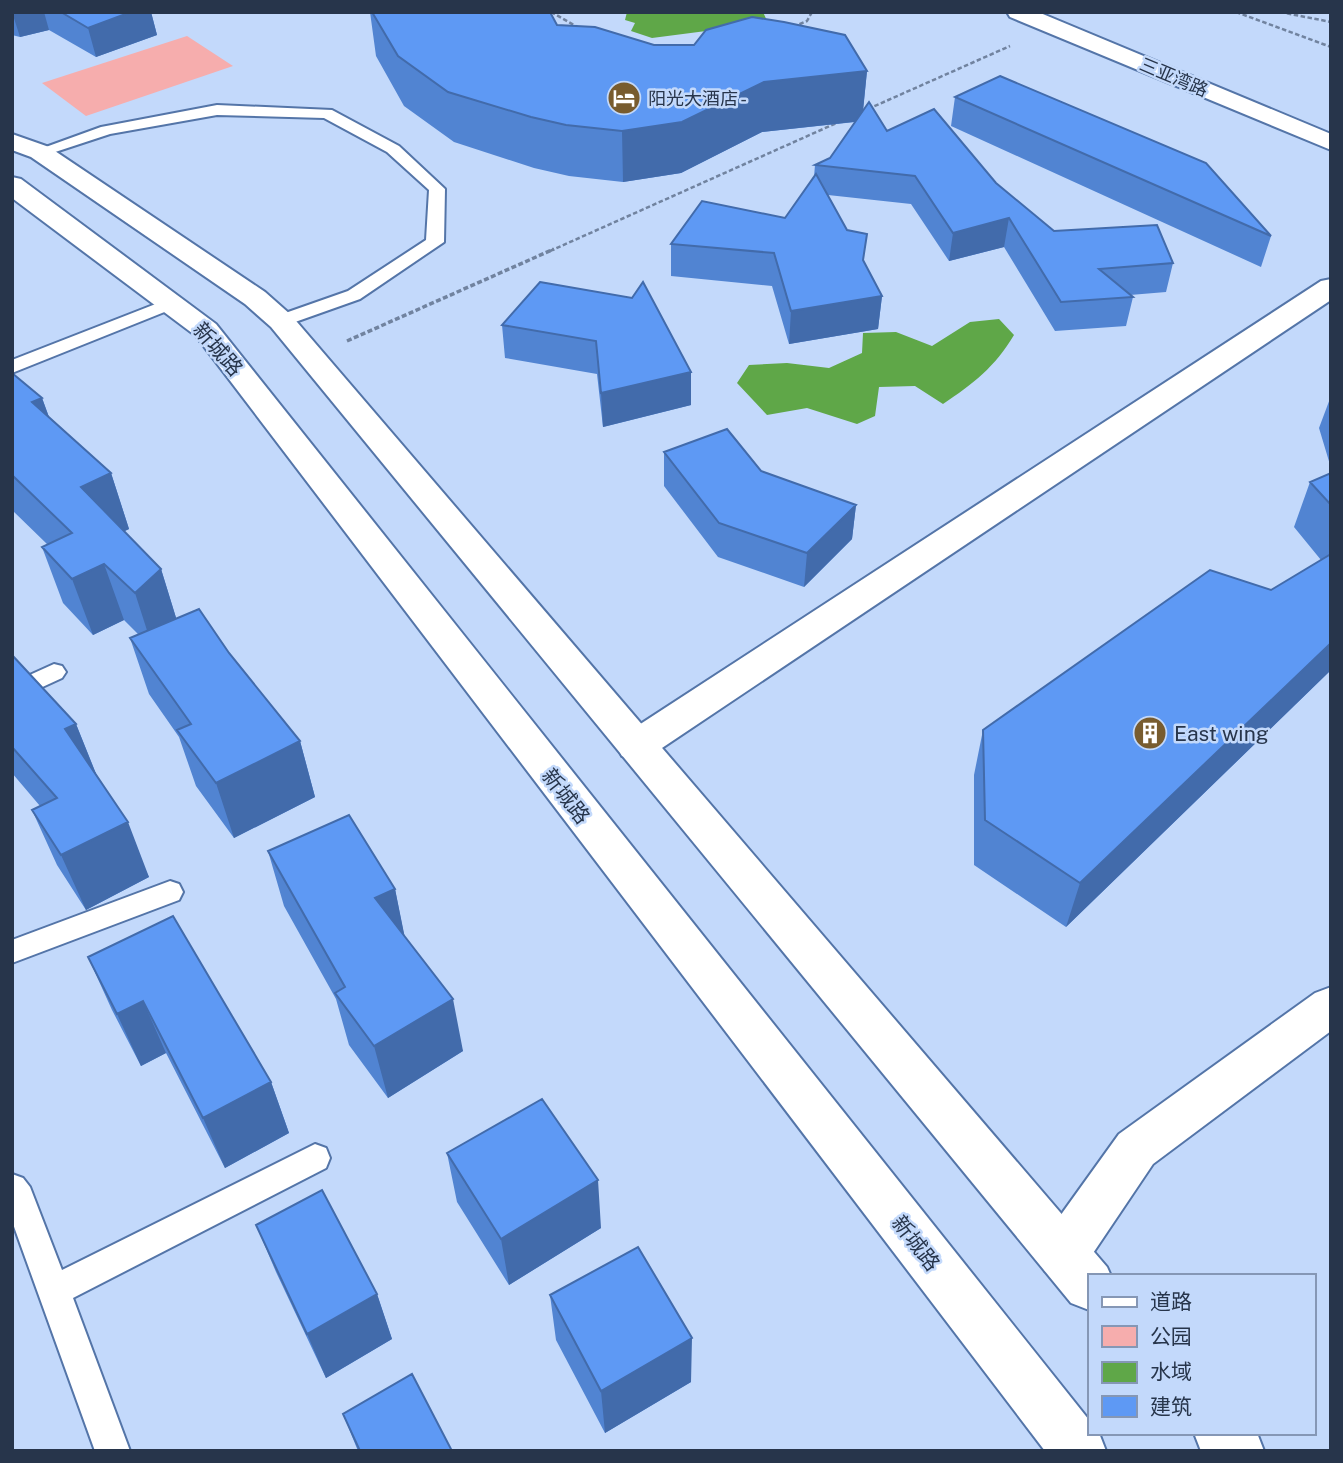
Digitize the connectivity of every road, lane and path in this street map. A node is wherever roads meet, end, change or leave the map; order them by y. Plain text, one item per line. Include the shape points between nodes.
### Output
1 (551, 12) edge
2 (812, 12) edge
3 (1018, 12) edge
4 (1236, 12) edge
5 (1280, 12) edge
6 (1331, 22) edge
7 (1053, 27) junction
8 (782, 32) edge
9 (590, 33) edge
10 (1331, 47) edge
11 (864, 111) edge
12 (852, 116) edge
13 (1331, 143) edge
14 (26, 146) edge
15 (12, 185) edge
16 (1331, 287) edge
17 (171, 303) junction
18 (281, 321) junction
19 (311, 357) junction
20 (12, 367) edge
21 (54, 672) dead end
22 (12, 693) edge
23 (636, 746) junction
24 (170, 892) dead end
25 (12, 952) edge
26 (1331, 1006) edge
27 (315, 1158) dead end
28 (12, 1188) edge
29 (1076, 1269) edge
30 (54, 1291) junction
31 (1223, 1435) edge
32 (113, 1451) edge
33 (1079, 1451) edge
34 (1237, 1451) edge

1 - 9 path
2 - 8 path via 807,21
3 - 7 main road, 三亚湾路
4 - 10 path
5 - 6 path
7 - 11 path
7 - 13 main road, 三亚湾路
12 - 19 path
14 - 18 main road via 255,298
14 - 18 lane via 217,110 327,113 393,149 438,189 435,242 354,295
15 - 17 main road, 新城路
16 - 23 main road
17 - 20 lane
17 - 33 main road, 新城路 via 206,330
18 - 19 main road
19 - 23 main road
21 - 22 lane
23 - 29 main road
24 - 25 lane
26 - 29 main road via 1136,1149
27 - 30 lane
28 - 30 lane
30 - 32 lane
31 - 34 main road

